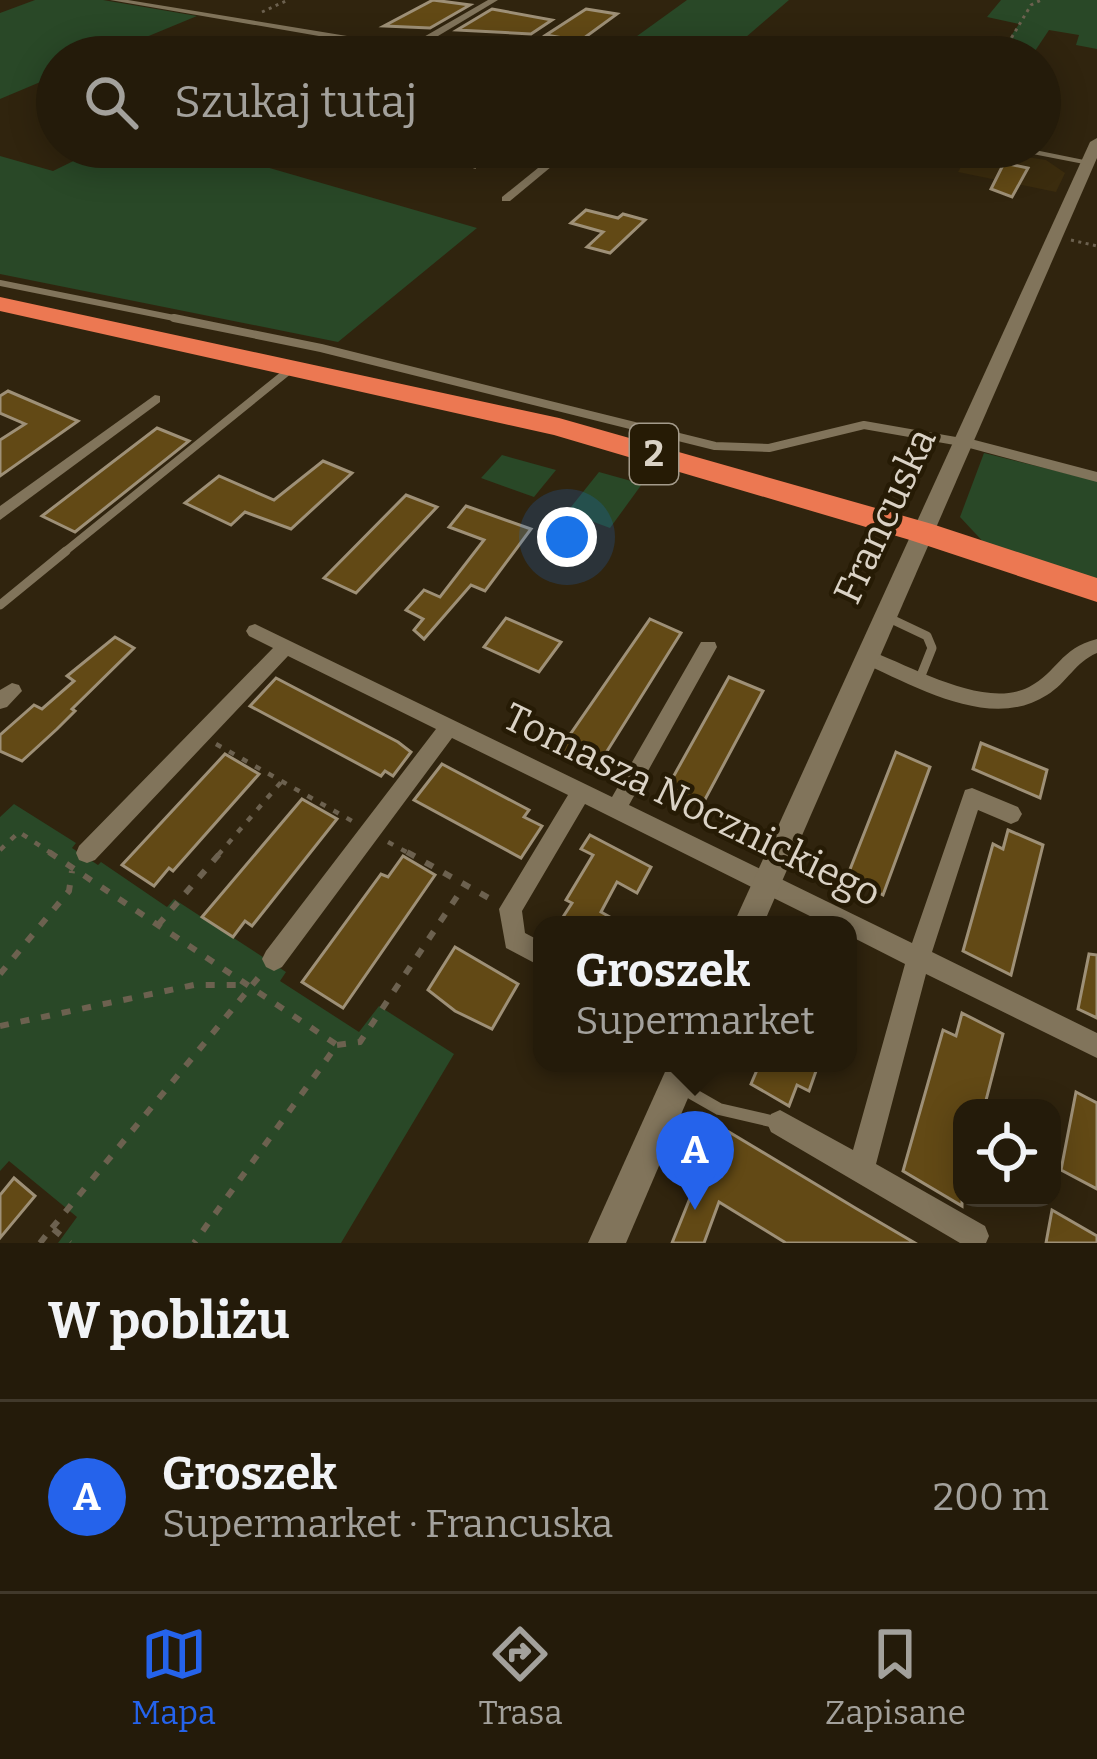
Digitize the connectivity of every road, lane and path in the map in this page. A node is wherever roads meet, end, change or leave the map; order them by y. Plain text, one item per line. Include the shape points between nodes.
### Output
1 (114, 0) edge
2 (494, 0) edge
3 (1041, 0) edge
4 (328, 36) edge
5 (432, 36) edge
6 (1013, 36) edge
7 (1097, 142) edge
8 (1061, 157) edge
9 (1088, 162) junction
10 (544, 168) edge
11 (506, 199) dead end
12 (1054, 236) junction
13 (1097, 246) edge
14 (0, 284) edge
15 (0, 304) edge
16 (292, 368) junction
17 (155, 399) dead end
18 (967, 443) junction
19 (1097, 477) edge
20 (0, 514) edge
21 (918, 542) junction
22 (1097, 590) edge
23 (0, 605) edge
24 (1097, 610) edge
25 (884, 616) junction
26 (255, 631) dead end
27 (286, 646) junction
28 (1097, 646) edge
29 (708, 647) dead end
30 (867, 657) junction
31 (920, 677) junction
32 (449, 727) junction
33 (201, 735) junction
34 (282, 781) junction
35 (581, 792) junction
36 (617, 807) junction
37 (1011, 814) dead end
38 (370, 832) junction
39 (0, 850) edge
40 (80, 861) junction
41 (768, 881) junction
42 (464, 886) junction
43 (510, 909) junction
44 (752, 916) edge
45 (838, 916) edge
46 (158, 925) junction
47 (857, 925) edge
48 (533, 950) edge
49 (919, 956) junction
50 (274, 959) dead end
51 (0, 974) edge
52 (250, 986) junction
53 (0, 1026) edge
54 (338, 1045) junction
55 (1097, 1046) edge
56 (681, 1073) edge
57 (780, 1124) joint
58 (861, 1170) junction
59 (52, 1228) junction
60 (974, 1236) dead end
61 (40, 1243) edge
62 (70, 1243) edge
63 (194, 1243) edge
64 (607, 1243) edge

1 - 4 street
2 - 5 street
3 - 6 path
7 - 9 street, Francuska
8 - 9 street
9 - 12 street, Francuska
10 - 11 street
12 - 13 path
12 - 18 street, Francuska
14 - 18 lane via 321,348 715,446 769,448 864,425
15 - 16 highway, 2
16 - 21 highway, 2
16 - 23 lane
17 - 20 street
18 - 19 street
18 - 21 street, Francuska
21 - 22 highway, 2
21 - 24 highway, 2
21 - 25 street, Francuska
25 - 30 street, Francuska
25 - 31 lane via 927,636 932,648
26 - 27 street, Tomasza Nocznickiego
27 - 32 street, Tomasza Nocznickiego
27 - 33 street
28 - 31 street via 1070,657 1023,698 992,700
29 - 36 street
30 - 31 street
30 - 41 street, Francuska
32 - 35 street, Tomasza Nocznickiego
32 - 38 street
33 - 34 path
33 - 40 street
34 - 38 path
34 - 46 path
35 - 36 street, Tomasza Nocznickiego
35 - 43 street
36 - 41 street, Tomasza Nocznickiego
37 - 49 street via 972,797
38 - 42 path
38 - 50 street
39 - 40 path via 19,832
40 - 46 path
40 - 51 path via 69,891
41 - 44 street, Francuska
41 - 45 street, Tomasza Nocznickiego
42 - 43 path
42 - 54 path via 360,1042
43 - 48 street via 514,940
46 - 52 path
47 - 49 street, Tomasza Nocznickiego
49 - 55 street, Tomasza Nocznickiego
49 - 58 street
52 - 53 path via 194,985
52 - 54 path
52 - 59 path
54 - 63 path
56 - 57 lane via 719,1109
56 - 64 street
57 - 58 street
58 - 60 street
59 - 61 path
59 - 62 path

